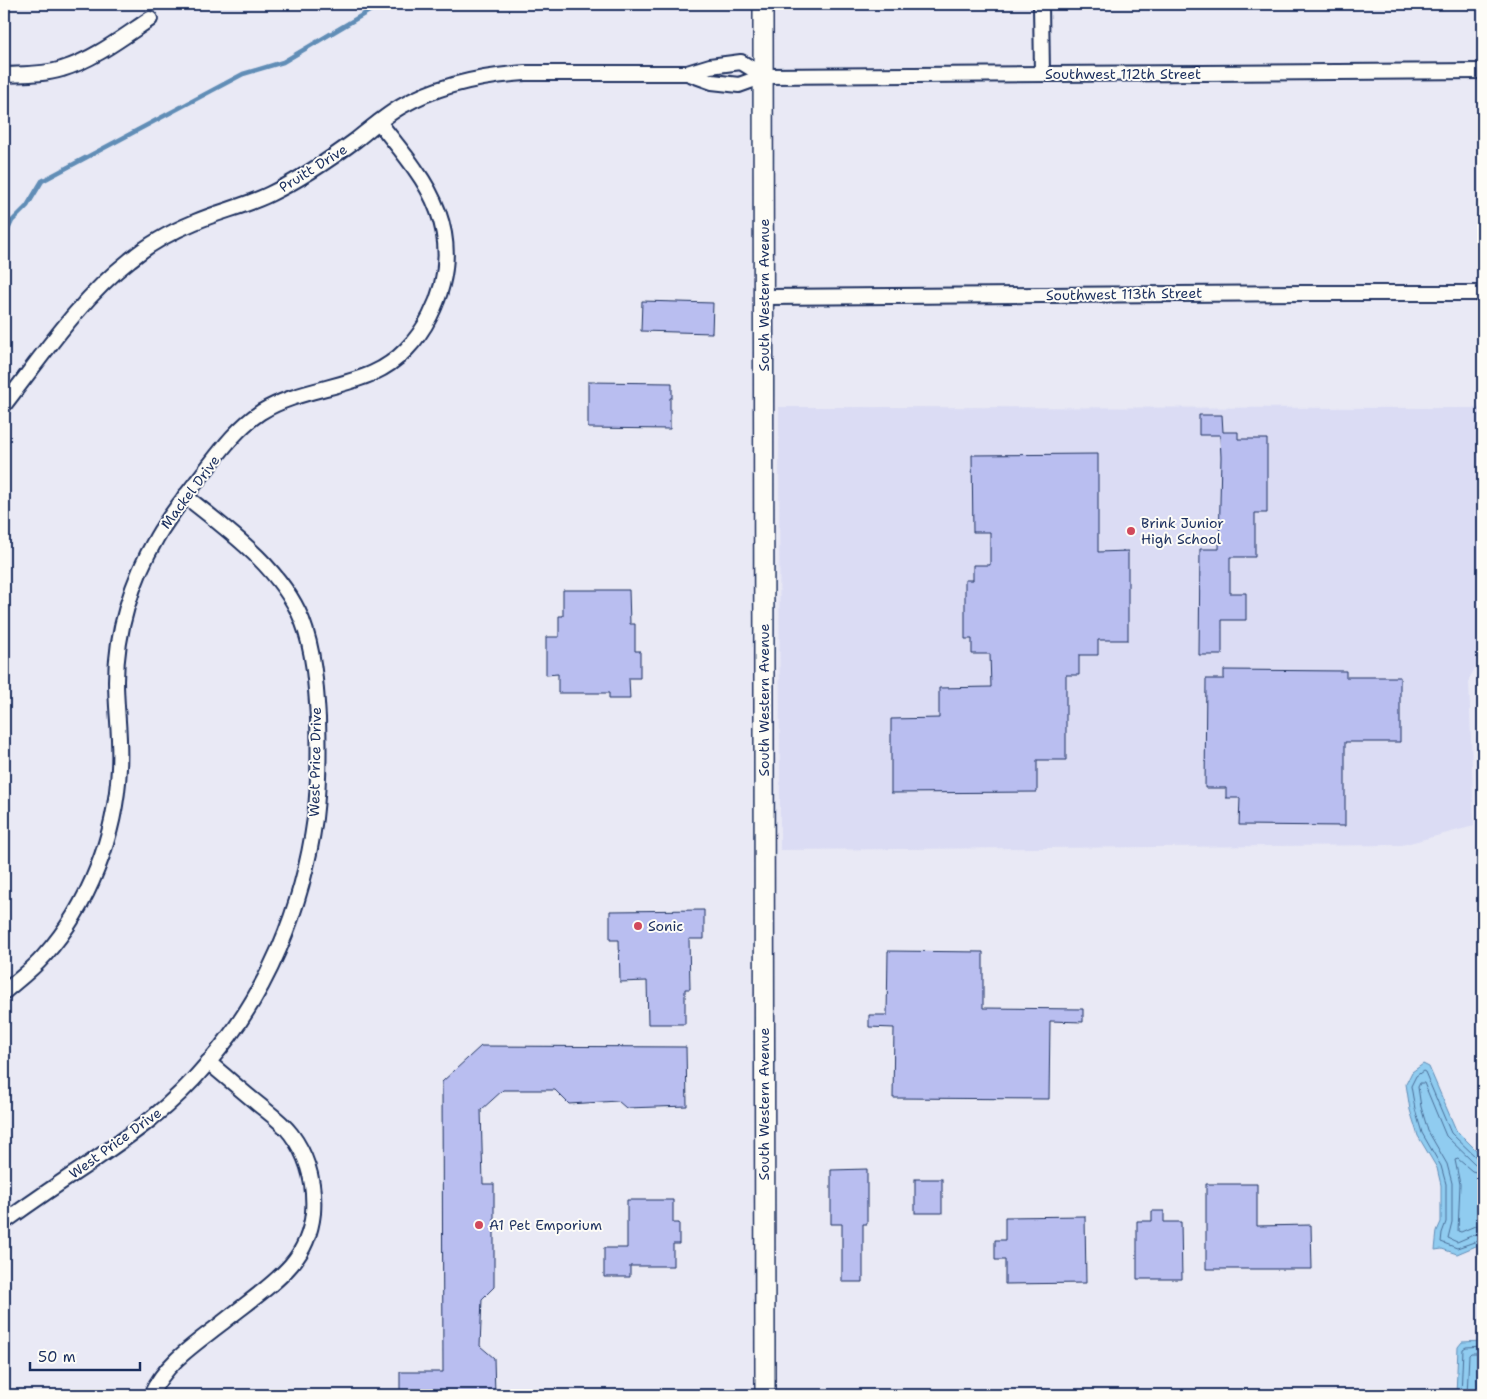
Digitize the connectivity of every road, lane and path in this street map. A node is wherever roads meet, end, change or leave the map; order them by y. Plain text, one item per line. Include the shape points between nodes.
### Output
1 (763, 4) edge
2 (1041, 4) edge
3 (150, 19) dead end
4 (1483, 72) edge
5 (687, 73) junction
6 (1042, 74) junction
7 (4, 75) edge
8 (764, 76) junction
9 (379, 122) junction
10 (1483, 293) edge
11 (764, 297) junction
12 (4, 405) edge
13 (186, 496) junction
14 (4, 992) edge
15 (208, 1062) junction
16 (4, 1222) edge
17 (151, 1395) edge
18 (765, 1395) edge

1 - 8 main road, South Western Avenue
2 - 6 street
3 - 7 street via 71,66 43,73
4 - 6 street, Southwest 112th Street
5 - 8 street, Pruitt Drive via 712,82 739,86
5 - 8 street, Pruitt Drive via 741,62
5 - 9 street, Pruitt Drive via 501,75 457,83 428,93 401,106
6 - 8 street, Southwest 112th Street
8 - 11 main road, South Western Avenue
9 - 12 street, Pruitt Drive via 298,179 268,195 195,222 132,258 83,304
9 - 13 street, Mackel Drive via 416,170 438,209 442,224 446,248 445,275 428,321 409,346 385,367 355,380 288,399 250,420
10 - 11 street, Southwest 113th Street
11 - 18 main road, South Western Avenue
13 - 14 street, Mackel Drive via 160,530 141,566 122,626 116,677 119,767 116,802 101,856 83,898 56,940 43,958
13 - 15 street, West Price Drive via 266,565 285,590 302,620 316,680 315,817 299,892 270,970 253,1003
15 - 16 street, West Price Drive via 153,1117
15 - 17 street via 291,1134 308,1167 313,1185 312,1220 308,1236 292,1264 186,1351 164,1372

